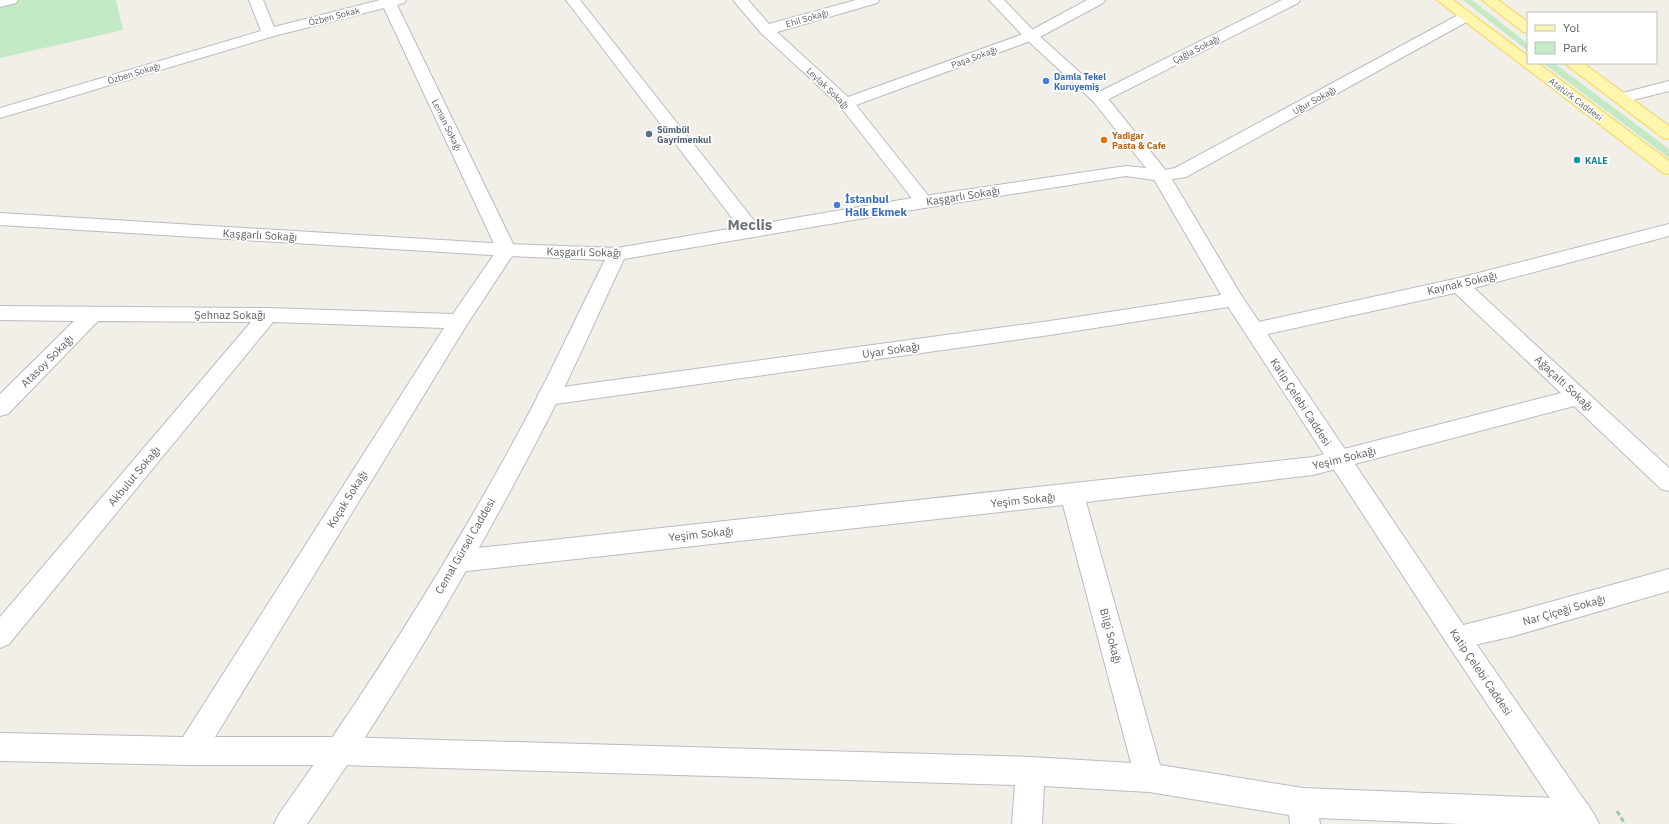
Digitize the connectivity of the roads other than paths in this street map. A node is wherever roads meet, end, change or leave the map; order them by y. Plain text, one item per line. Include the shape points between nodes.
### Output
1 (10, 0) edge
2 (256, 0) edge
3 (573, 0) edge
4 (740, 0) edge
5 (872, 0) edge
6 (996, 0) edge
7 (1098, 0) edge
8 (1293, 0) edge
9 (1444, 0) edge
10 (1488, 0) edge
11 (391, 1) edge
12 (0, 3) edge
13 (1466, 17) junction
14 (1527, 28) edge
15 (766, 30) junction
16 (269, 33) junction
17 (1031, 36) junction
18 (1527, 63) edge
19 (1529, 64) edge
20 (1574, 64) edge
21 (1669, 86) edge
22 (1099, 98) junction
23 (1621, 98) junction
24 (846, 103) junction
25 (0, 113) edge
26 (1669, 134) edge
27 (1669, 169) edge
28 (1161, 176) junction
29 (924, 202) junction
30 (0, 219) edge
31 (1669, 230) edge
32 (752, 231) junction
33 (507, 250) junction
34 (617, 254) junction
35 (1459, 285) junction
36 (1234, 300) junction
37 (0, 312) edge
38 (93, 314) junction
39 (268, 315) junction
40 (459, 321) junction
41 (1254, 330) junction
42 (548, 397) junction
43 (1579, 397) junction
44 (0, 408) edge
45 (1339, 460) junction
46 (1669, 482) edge
47 (1072, 494) junction
48 (459, 561) junction
49 (1669, 580) edge
50 (0, 636) edge
51 (1457, 637) junction
52 (0, 747) edge
53 (190, 751) junction
54 (341, 751) junction
55 (1031, 771) junction
56 (1149, 778) junction
57 (1304, 813) edge
58 (1581, 819) edge
59 (289, 824) edge
60 (1027, 824) edge

1 - 12 street
2 - 16 street
3 - 32 street
4 - 15 street, Leylak Sokağı
5 - 15 street, Ehil Sokağı
6 - 17 street, Katip Çelebi Caddesi
7 - 17 street, Paşa Sokağı
8 - 22 street, Çağla Sokağı
9 - 13 main road, Atatürk Caddesi
10 - 14 main road
11 - 16 street, Özben Sokak
11 - 33 street, Leman Sokağı
13 - 18 main road, Atatürk Caddesi
13 - 28 street, Uğur Sokağı via 1180,173
15 - 24 street, Leylak Sokağı
16 - 25 street, Özben Sokağı
17 - 22 street, Katip Çelebi Caddesi
17 - 24 street, Paşa Sokağı
19 - 27 main road, Atatürk Caddesi
20 - 23 main road
21 - 23 street
22 - 28 street, Katip Çelebi Caddesi
23 - 26 main road
24 - 29 street, Leylak Sokağı
28 - 29 street, Kaşgarlı Sokağı via 1126,171
28 - 36 street, Katip Çelebi Caddesi
29 - 32 street, Kaşgarlı Sokağı
30 - 33 street, Kaşgarlı Sokağı
31 - 35 street, Kaynak Sokağı
32 - 34 street, Kaşgarlı Sokağı
33 - 34 street, Kaşgarlı Sokağı
33 - 40 street, Koçak Sokağı
34 - 42 street, Cemal Gürsel Caddesi
35 - 41 street, Kaynak Sokağı
35 - 43 street, Ağaçaltı Sokağı
36 - 41 street, Katip Çelebi Caddesi
36 - 42 street, Uyar Sokağı
37 - 38 street, Şehnaz Sokağı
38 - 39 street, Şehnaz Sokağı
38 - 44 street, Atasoy Sokağı
39 - 40 street, Şehnaz Sokağı
39 - 50 street, Akbulut Sokağı
40 - 53 street, Koçak Sokağı
41 - 45 street, Katip Çelebi Caddesi
42 - 48 street, Cemal Gürsel Caddesi
43 - 45 street, Yeşim Sokağı
43 - 46 street, Ağaçaltı Sokağı
45 - 47 street, Yeşim Sokağı via 1313,466
45 - 51 street, Katip Çelebi Caddesi
47 - 48 street, Yeşim Sokağı
47 - 56 street, Bilgi Sokağı
48 - 54 street, Cemal Gürsel Caddesi
49 - 51 street, Nar Çiçeği Sokağı via 1514,624
51 - 58 street, Katip Çelebi Caddesi
52 - 53 street
53 - 54 street
54 - 55 street
54 - 59 street, Cemal Gürsel Caddesi
55 - 56 street
55 - 60 street
56 - 57 street
57 - 58 street

